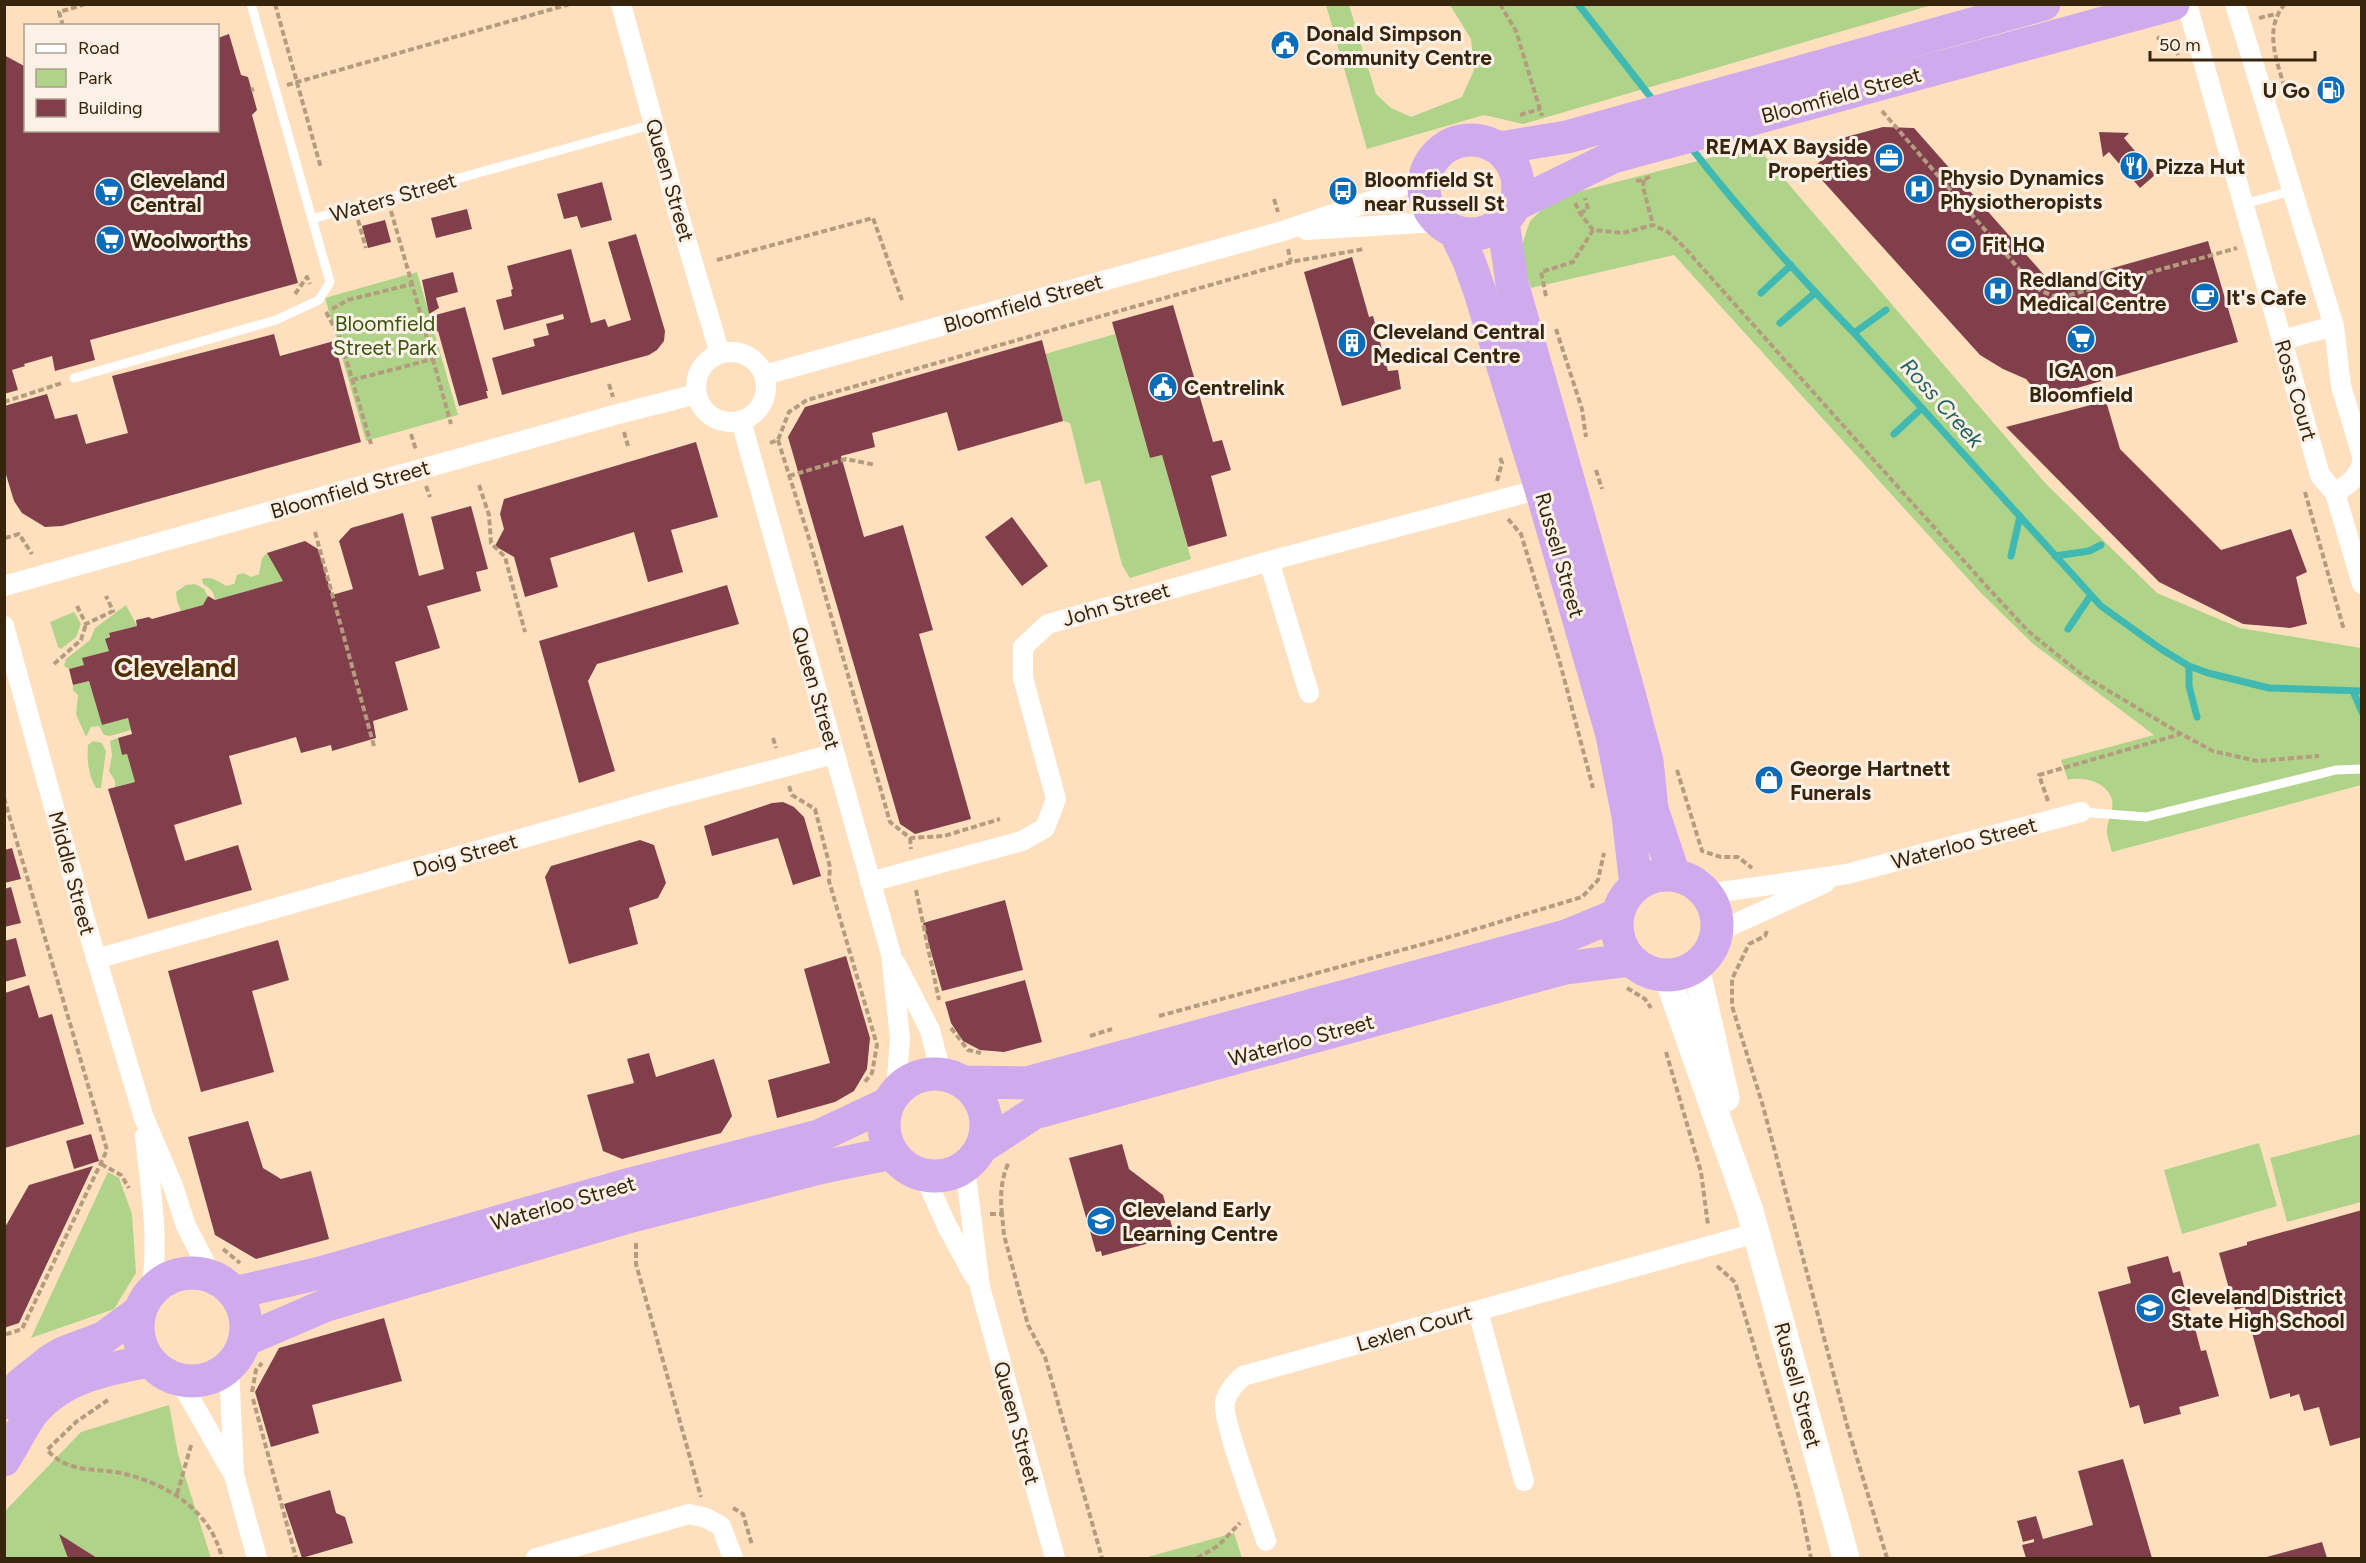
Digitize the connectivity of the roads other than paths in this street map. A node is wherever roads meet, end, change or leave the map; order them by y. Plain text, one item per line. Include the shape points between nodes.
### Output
1 (251, 4) edge
2 (621, 4) edge
3 (2044, 4) edge
4 (2173, 4) edge
5 (2187, 4) edge
6 (2235, 4) edge
7 (654, 124) junction
8 (1499, 148) junction
9 (1643, 153) junction
10 (1425, 175) junction
11 (2291, 191) junction
12 (2244, 204) junction
13 (1509, 214) junction
14 (312, 219) junction
15 (1447, 227) junction
16 (1283, 231) junction
17 (2334, 326) junction
18 (2282, 340) junction
19 (720, 354) junction
20 (764, 375) junction
21 (74, 378) road end
22 (697, 394) junction
23 (741, 421) junction
24 (2361, 456) edge
25 (2361, 462) edge
26 (1541, 489) junction
27 (2336, 493) junction
28 (1269, 561) junction
29 (2361, 584) edge
30 (4, 586) edge
31 (4, 626) edge
32 (1309, 693) dead end
33 (834, 754) junction
34 (2361, 770) edge
35 (2081, 812) joint
36 (1847, 874) junction
37 (1674, 875) junction
38 (870, 882) junction
39 (1636, 885) junction
40 (1707, 894) junction
41 (1617, 915) junction
42 (1717, 932) junction
43 (891, 954) junction
44 (96, 959) junction
45 (1681, 972) junction
46 (1624, 973) junction
47 (953, 1078) junction
48 (892, 1098) junction
49 (144, 1118) junction
50 (892, 1153) junction
51 (986, 1157) junction
52 (924, 1176) junction
53 (1753, 1222) junction
54 (229, 1271) junction
55 (980, 1287) junction
56 (145, 1301) junction
57 (1478, 1311) junction
58 (257, 1347) junction
59 (149, 1361) junction
60 (229, 1367) junction
61 (180, 1381) junction
62 (7, 1395) edge
63 (4, 1460) edge
64 (234, 1475) junction
65 (1524, 1481) dead end
66 (1266, 1541) dead end
67 (257, 1558) edge
68 (536, 1558) edge
69 (734, 1558) edge
70 (1055, 1558) edge
71 (1846, 1558) edge

1 - 14 lane, Waters Street
2 - 7 street, Queen Street
3 - 9 highway, Bloomfield Street via 1695,102
4 - 9 highway, Bloomfield Street via 1719,128
5 - 12 street, Ross Court
6 - 11 street
7 - 14 lane, Waters Street
7 - 19 street, Queen Street
8 - 9 highway, Bloomfield Street via 1568,137
8 - 10 highway via 1480,140 1452,143 1440,150
8 - 13 highway via 1517,174 1519,190
9 - 13 highway, Bloomfield Street via 1613,157
10 - 15 highway via 1425,200
10 - 16 street, Bloomfield Street via 1374,200
11 - 12 lane
11 - 17 street
12 - 18 street, Ross Court
13 - 15 highway via 1493,230 1480,234 1468,235
13 - 37 highway, Russell Street via 1647,761 1652,809
14 - 21 lane via 330,282 319,300 276,320
15 - 16 street, Bloomfield Street
15 - 26 highway, Russell Street via 1469,261
16 - 20 street, Bloomfield Street
17 - 18 street
17 - 24 street via 2341,386
18 - 27 street, Ross Court via 2320,475
19 - 20 street via 741,354 759,366
19 - 22 street via 699,374
20 - 23 street via 765,398 752,416
22 - 23 street via 701,405 718,420
22 - 30 street, Bloomfield Street
23 - 33 street, Queen Street
25 - 27 street via 2360,472
26 - 28 street, John Street
26 - 39 highway, Russell Street via 1612,735 1628,816
27 - 29 street, Ross Court
28 - 32 street
28 - 38 street, John Street via 1048,624 1023,647 1023,678 1056,799 1044,828 1022,841
31 - 44 street, Middle Street
33 - 38 street, Queen Street
33 - 44 street, Doig Street
34 - 35 lane via 2336,770 2146,817
35 - 36 street, Waterloo Street
36 - 40 street, Waterloo Street
36 - 42 street, Waterloo Street
37 - 39 highway via 1650,877
37 - 40 highway via 1691,881
38 - 43 street, Queen Street
39 - 41 highway via 1623,899
40 - 42 highway via 1717,914
41 - 46 highway
41 - 47 highway, Waterloo Street via 1566,936 1027,1083
42 - 45 highway via 1709,954
43 - 47 street, Queen Street
43 - 48 street, Queen Street via 900,1038
44 - 49 street, Middle Street
45 - 46 highway
45 - 53 main road, Russell Street
46 - 51 highway, Waterloo Street via 1565,968 1034,1113
47 - 48 highway via 925,1074 909,1080
47 - 51 highway via 975,1092 982,1104 987,1118
48 - 50 highway via 883,1121
48 - 54 highway, Waterloo Street via 819,1136 623,1186 320,1273
49 - 54 street, Middle Street via 186,1226
49 - 56 street, Middle Street via 156,1236 156,1264
50 - 52 highway via 911,1171
50 - 58 highway, Waterloo Street via 632,1216 324,1306
51 - 52 highway via 952,1174
51 - 55 street, Queen Street via 971,1219
52 - 55 street, Queen Street
53 - 57 street, Lexlen Court via 1708,1247
53 - 71 main road, Russell Street
54 - 56 highway via 179,1274 164,1280
54 - 58 highway
55 - 70 street, Queen Street
56 - 59 highway via 137,1328 140,1346
56 - 62 highway via 103,1338 51,1360
57 - 65 street
57 - 66 street, Lexlen Court via 1243,1376 1230,1389 1224,1404 1228,1426
58 - 60 highway via 239,1355
59 - 61 highway via 163,1374
59 - 63 highway via 95,1372 60,1388 33,1413
60 - 61 highway via 198,1382
60 - 64 street
61 - 64 street
64 - 67 street
68 - 69 street via 689,1514 721,1526

